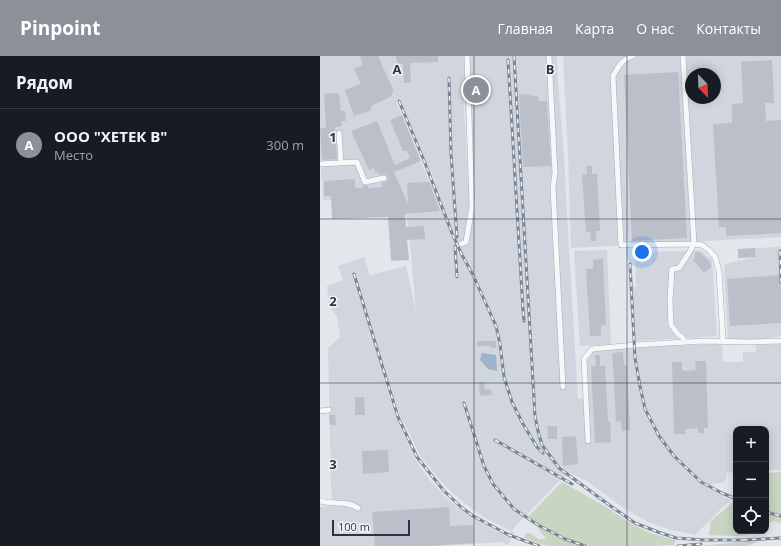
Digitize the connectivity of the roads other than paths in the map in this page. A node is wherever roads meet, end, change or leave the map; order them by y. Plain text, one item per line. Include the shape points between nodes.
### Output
1 (467, 56) edge
2 (549, 56) edge
3 (633, 56) edge
4 (683, 56) edge
5 (339, 133) dead end
6 (341, 163) junction
7 (320, 164) edge
8 (384, 178) dead end
9 (461, 244) dead end
10 (694, 244) junction
11 (723, 341) junction
12 (781, 341) edge
13 (685, 342) junction
14 (564, 387) dead end
15 (320, 410) edge
16 (329, 410) dead end
17 (588, 441) dead end
18 (320, 502) edge
19 (358, 508) dead end

1 - 9 lane via 472,207 466,242
2 - 14 lane via 555,173 552,188
3 - 10 lane via 619,65 614,76 621,245
4 - 10 lane
5 - 6 lane
6 - 7 lane
6 - 8 lane via 357,162 365,182
10 - 11 lane via 702,245 715,257 719,271
10 - 13 lane via 679,268 672,268 671,325
11 - 12 lane
11 - 13 lane
13 - 17 lane via 592,349 584,359
15 - 16 lane
18 - 19 lane via 350,504

